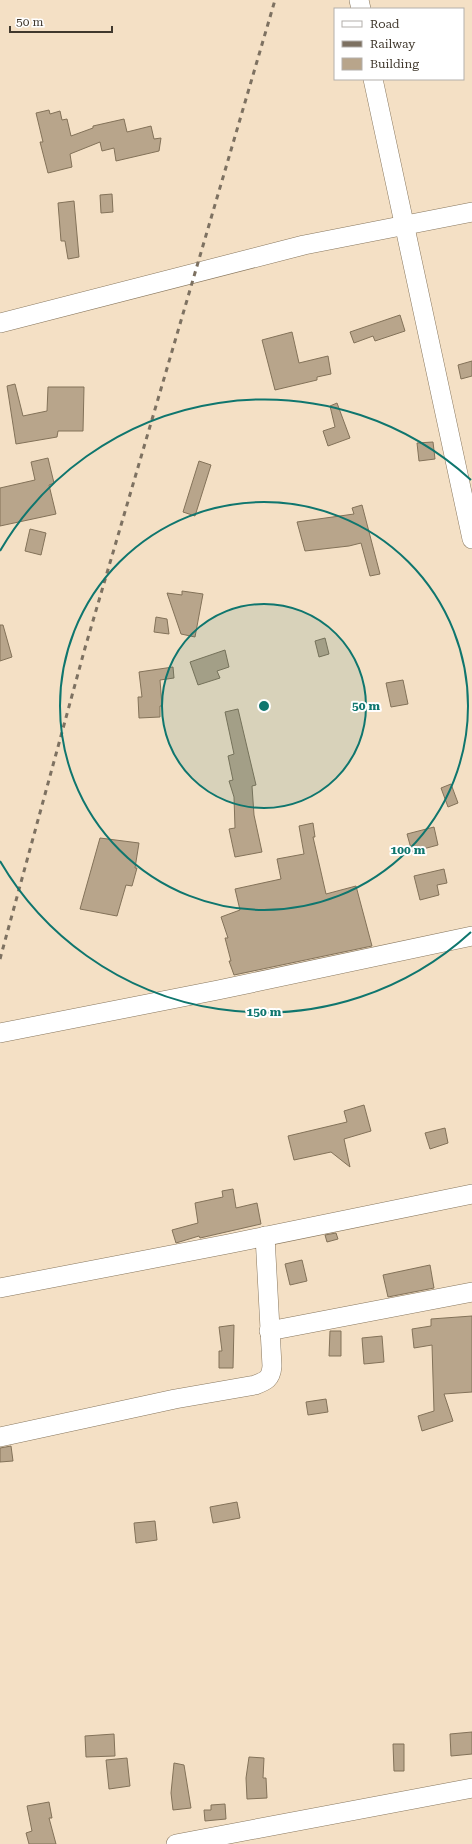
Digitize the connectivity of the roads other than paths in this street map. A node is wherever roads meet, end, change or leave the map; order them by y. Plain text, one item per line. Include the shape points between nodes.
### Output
1 (373, 80) edge
2 (472, 212) edge
3 (405, 224) junction
4 (0, 323) edge
5 (472, 539) edge
6 (472, 936) edge
7 (0, 1033) edge
8 (472, 1194) edge
9 (264, 1236) junction
10 (0, 1288) edge
11 (472, 1292) edge
12 (269, 1331) junction
13 (0, 1437) edge
14 (472, 1788) edge
15 (176, 1844) edge

1 - 3 street
2 - 3 street
3 - 4 street via 304,245
3 - 5 street
6 - 7 street via 226,989
8 - 9 street
9 - 10 street
9 - 12 street
11 - 12 street
12 - 13 street via 272,1366 267,1381
14 - 15 street

